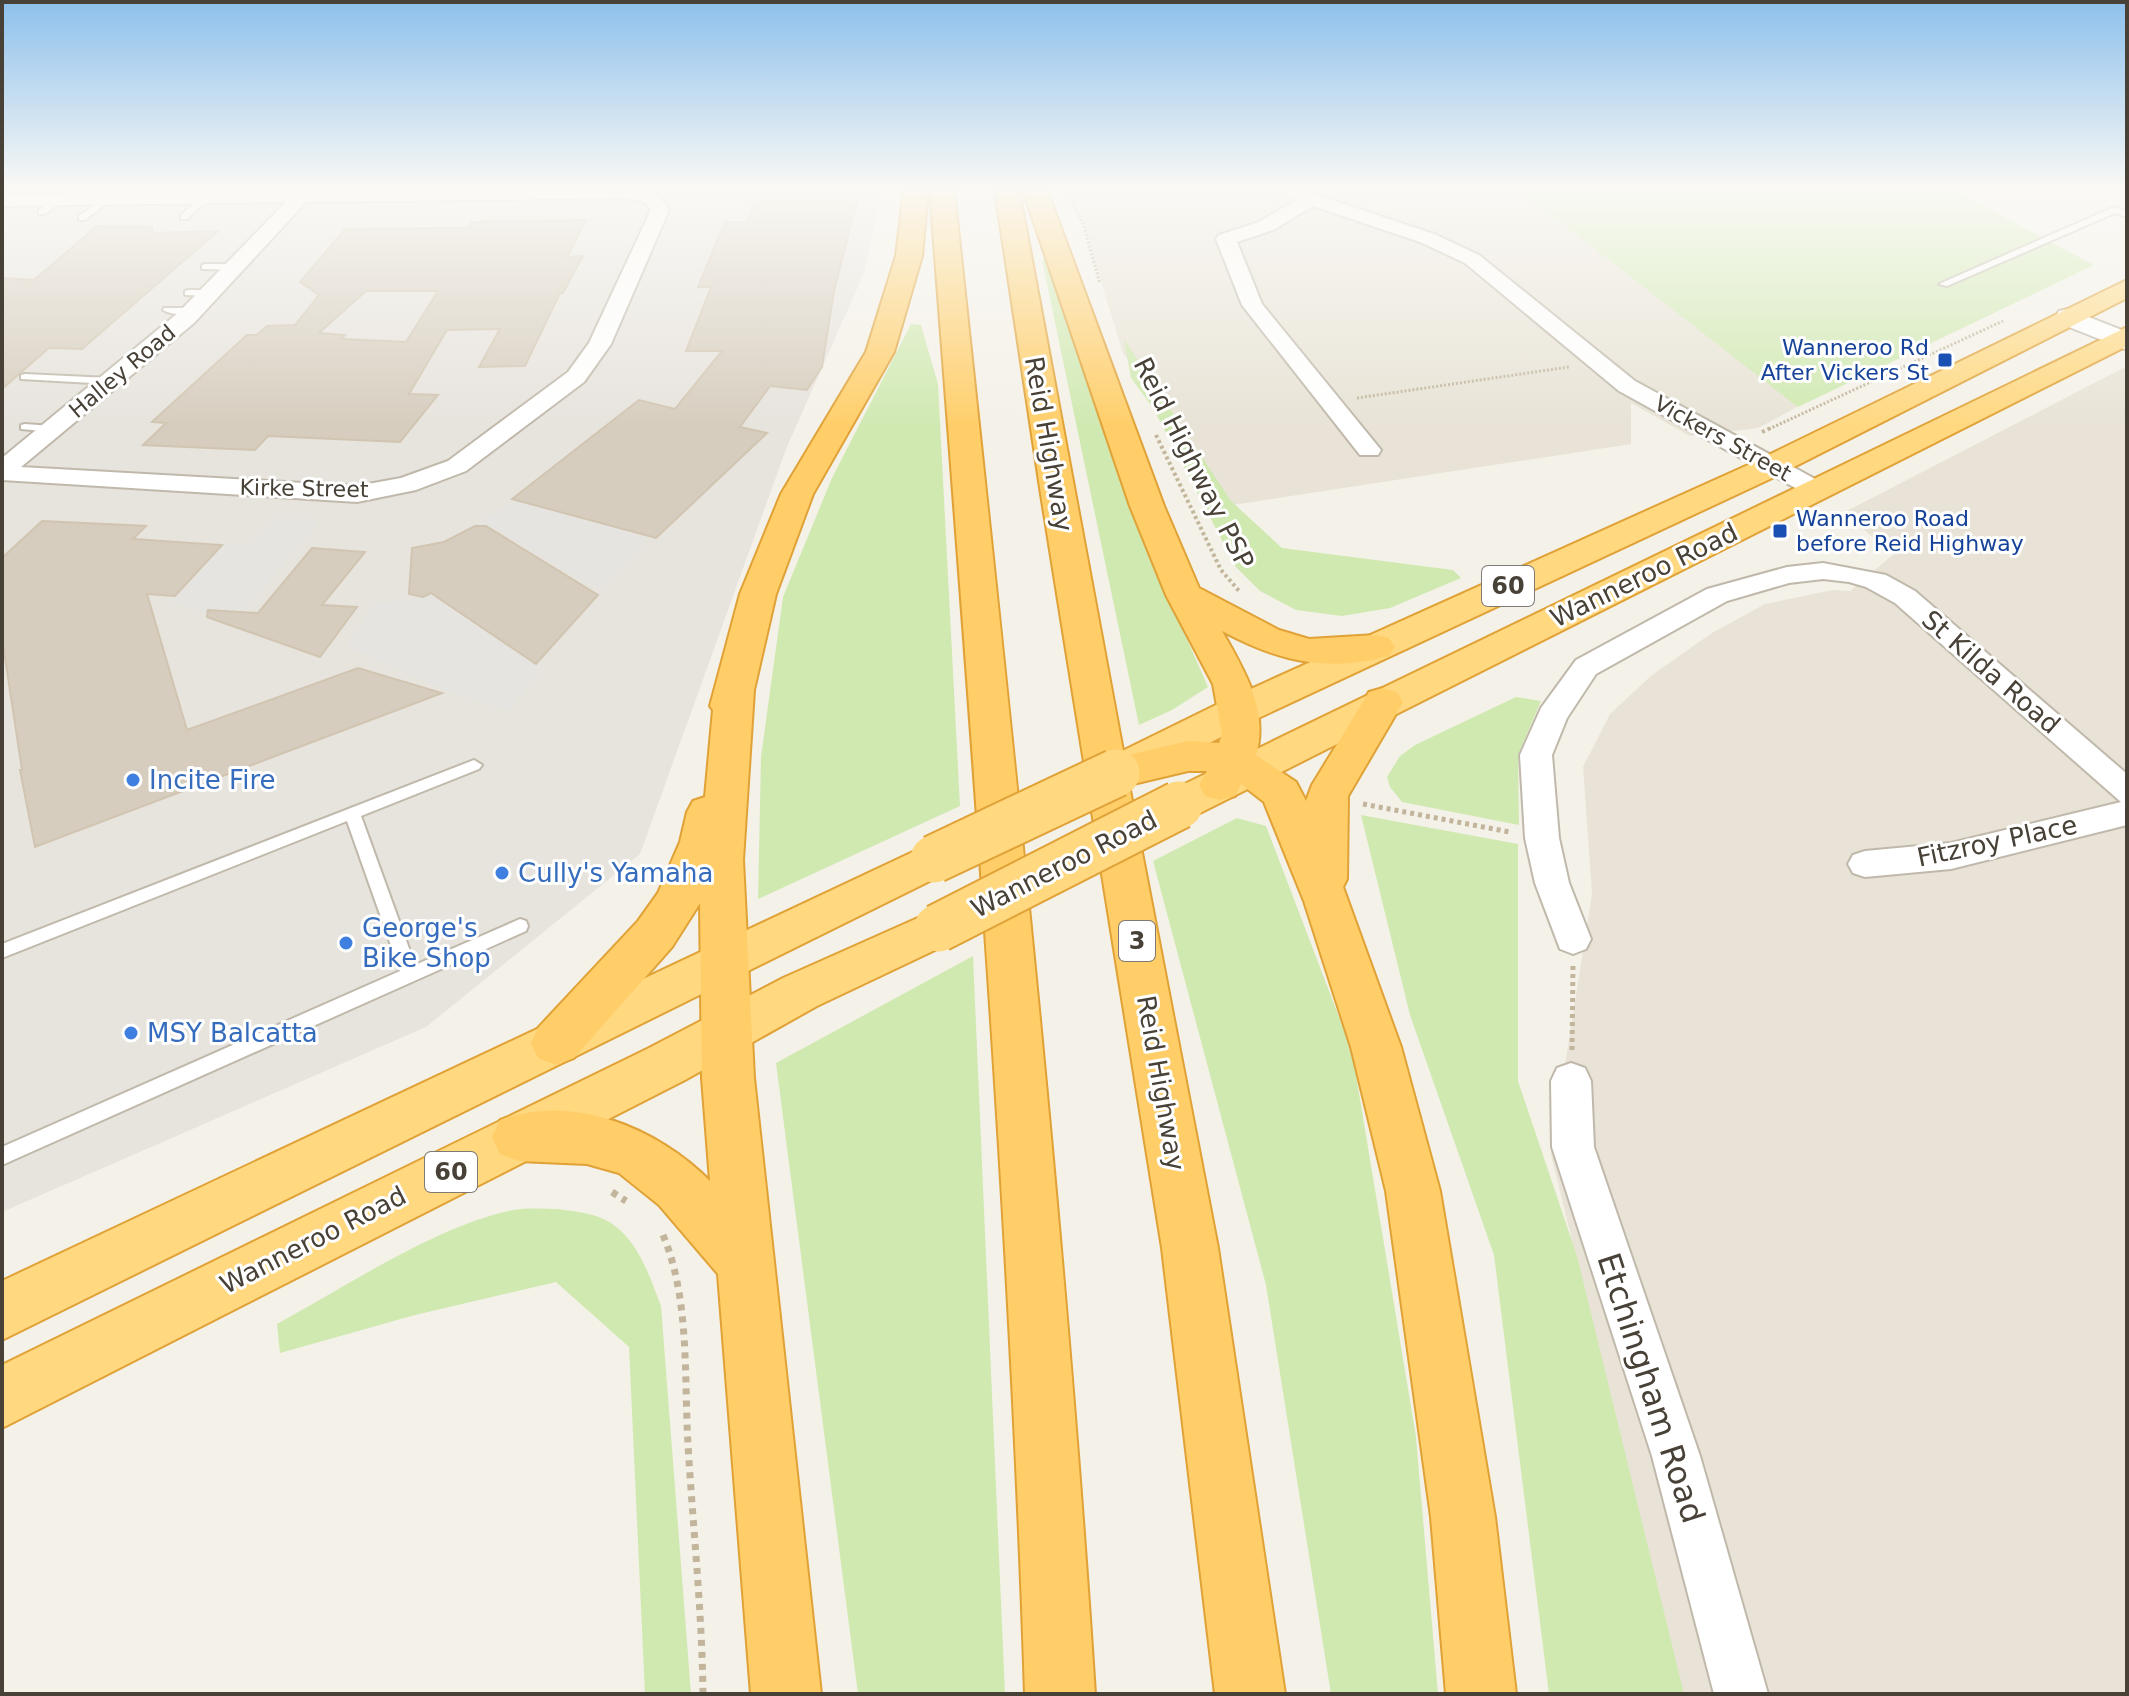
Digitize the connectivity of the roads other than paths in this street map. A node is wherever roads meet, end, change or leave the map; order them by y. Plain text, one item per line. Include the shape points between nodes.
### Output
1 (234, 269) edge
2 (634, 269) edge
3 (905, 269) edge
4 (949, 269) edge
5 (1020, 269) edge
6 (1063, 269) edge
7 (1238, 269) edge
8 (1484, 269) edge
9 (1978, 269) edge
10 (1944, 284) dead end
11 (2127, 288) edge
12 (191, 302) junction
13 (168, 310) dead end
14 (2074, 315) junction
15 (2126, 342) edge
16 (25, 377) dead end
17 (110, 381) junction
18 (25, 427) dead end
19 (52, 429) junction
20 (1369, 450) dead end
21 (1766, 469) junction
22 (2, 472) edge
23 (1812, 494) junction
24 (1184, 595) junction
25 (1376, 647) junction
26 (735, 678) junction
27 (1383, 702) junction
28 (1238, 711) junction
29 (1162, 755) junction
30 (474, 765) dead end
31 (1234, 771) junction
32 (2127, 792) edge
33 (352, 813) junction
34 (2127, 813) edge
35 (1865, 864) dead end
36 (1327, 901) junction
37 (520, 926) dead end
38 (1573, 939) road end
39 (2, 951) edge
40 (724, 960) junction
41 (410, 975) junction
42 (726, 1033) junction
43 (556, 1043) junction
44 (1571, 1081) road end
45 (519, 1137) junction
46 (2, 1156) edge
47 (748, 1266) junction
48 (2, 1311) edge
49 (2, 1397) edge
50 (786, 1694) edge
51 (1060, 1694) edge
52 (1250, 1694) edge
53 (1481, 1694) edge
54 (1741, 1694) edge

1 - 12 street, Halley Road via 212,293
2 - 22 street, Kirke Street via 600,344 576,377 457,466 407,485 357,494
3 - 26 highway via 880,352 797,494 758,594
4 - 51 highway via 1016,983 1050,1455
5 - 52 highway, Reid Highway / 3 via 1190,1248
6 - 24 highway
7 - 20 street via 1252,305
8 - 21 street, Vickers Street via 1627,386
9 - 10 lane
11 - 14 highway, Wanneroo Road / 60
12 - 13 lane
12 - 17 street, Halley Road
14 - 15 street
14 - 21 highway, Wanneroo Road / 60
15 - 23 highway, Wanneroo Road / 60 via 2089,355
16 - 17 lane
17 - 19 street, Halley Road
18 - 19 lane
19 - 22 street, Halley Road
21 - 23 street, Vickers Street
21 - 25 highway, Wanneroo Road / 60
23 - 27 highway, Wanneroo Road / 60
24 - 25 highway via 1266,639 1308,652
24 - 28 highway via 1232,684
25 - 28 highway, Wanneroo Road / 60
26 - 40 highway via 721,860
26 - 43 highway via 702,842 677,902 655,934
27 - 31 highway, Wanneroo Road / 60
27 - 36 highway via 1327,796
28 - 29 highway, Wanneroo Road / 60
28 - 31 highway via 1242,734
29 - 31 highway via 1212,756
29 - 40 highway, bridge
30 - 33 lane
31 - 36 highway via 1281,793
31 - 42 highway, Wanneroo Road / 60, bridge via 1179,805
32 - 38 street, St Kilda Road via 1905,597 1876,581 1842,573 1787,575 1717,595 1586,667 1552,716 1536,755 1542,838
33 - 39 lane
33 - 41 lane
34 - 35 street, Fitzroy Place via 1951,856
36 - 53 highway via 1376,1047 1413,1191 1463,1517
37 - 41 lane
40 - 42 highway
40 - 43 highway
41 - 46 lane
42 - 45 highway, Wanneroo Road / 60
42 - 47 highway
43 - 48 highway
44 - 54 street, Etchingham Road via 1573,1147 1676,1456
45 - 47 highway via 589,1139 635,1152 673,1179
45 - 49 highway, Wanneroo Road / 60
47 - 50 highway

